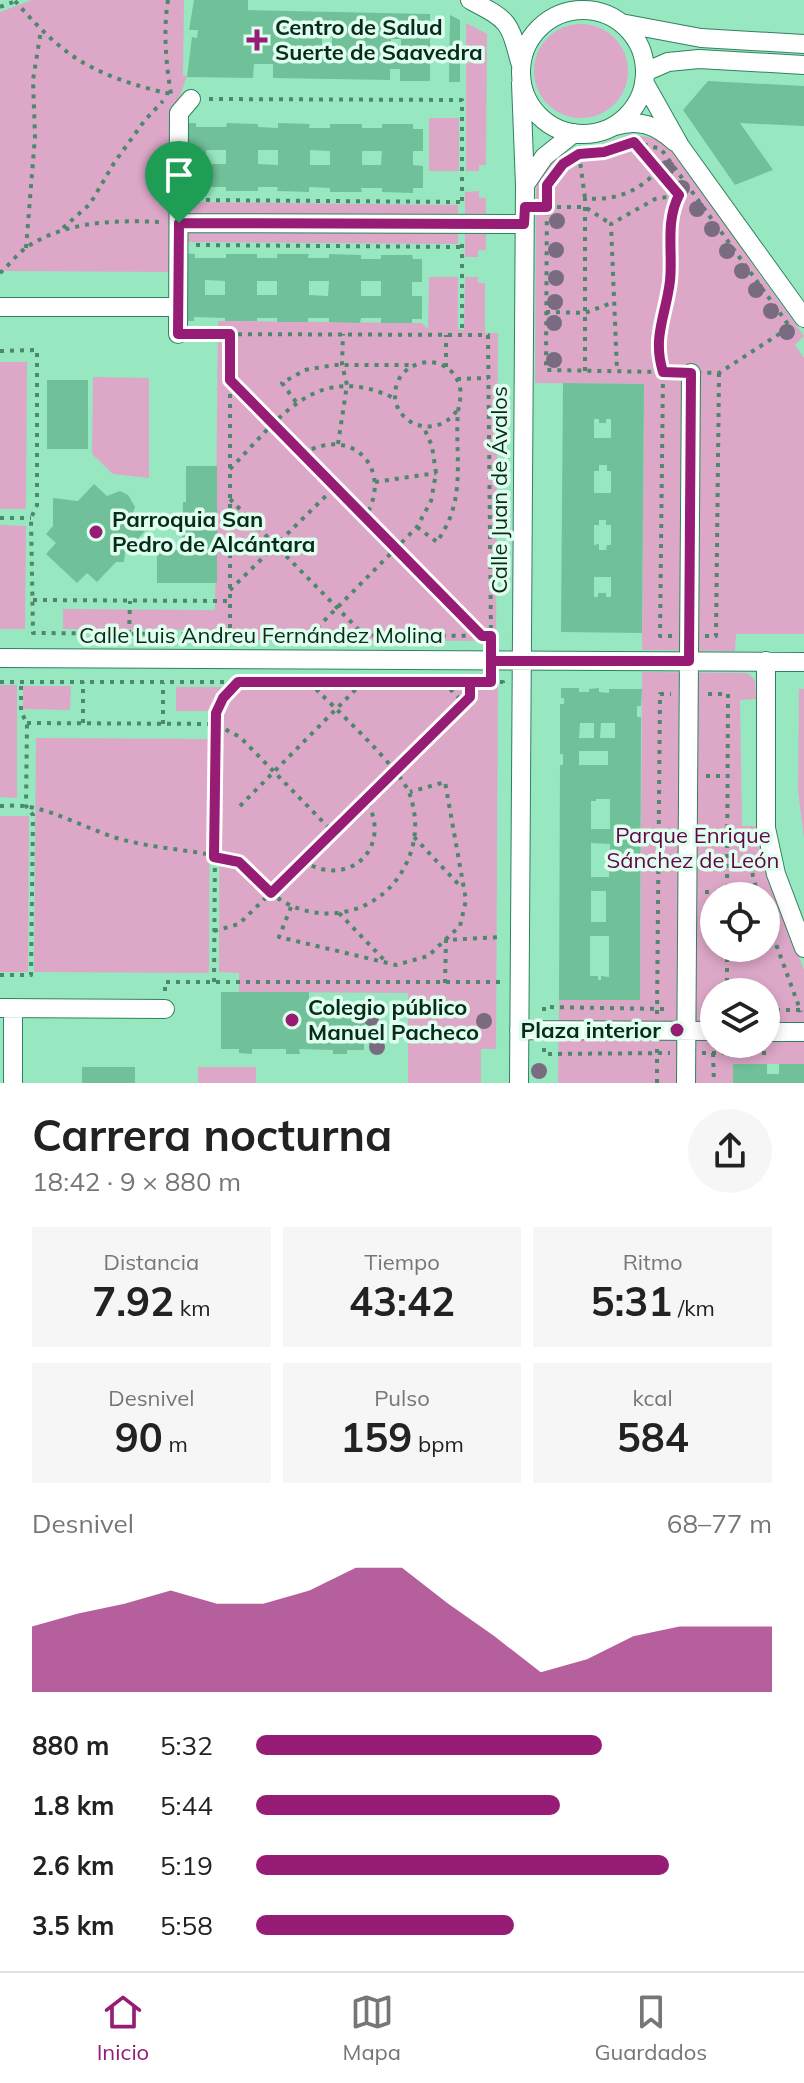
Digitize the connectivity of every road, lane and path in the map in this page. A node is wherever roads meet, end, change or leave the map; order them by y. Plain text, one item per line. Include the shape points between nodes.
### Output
1 (16, 0) edge
2 (168, 0) edge
3 (470, 0) edge
4 (568, 0) edge
5 (0, 7) edge
6 (586, 10) junction
7 (621, 23) junction
8 (41, 30) junction
9 (804, 44) edge
10 (804, 65) edge
11 (521, 74) junction
12 (644, 77) junction
13 (182, 100) junction
14 (462, 100) dead end
15 (611, 127) junction
16 (574, 133) junction
17 (634, 142) junction
18 (680, 146) junction
19 (661, 149) dead end
20 (579, 154) junction
21 (658, 170) junction
22 (682, 178) dead end
23 (525, 185) junction
24 (679, 195) junction
25 (585, 198) junction
26 (179, 200) junction
27 (462, 202) dead end
28 (547, 207) junction
29 (585, 207) junction
30 (524, 215) junction
31 (179, 223) junction
32 (611, 224) junction
33 (62, 228) junction
34 (179, 245) junction
35 (462, 247) dead end
36 (26, 248) junction
37 (0, 273) edge
38 (614, 301) junction
39 (0, 307) edge
40 (178, 307) junction
41 (546, 312) junction
42 (585, 313) junction
43 (797, 322) edge
44 (178, 334) joint
45 (230, 334) junction
46 (343, 334) junction
47 (446, 335) junction
48 (0, 351) edge
49 (342, 365) junction
50 (415, 365) junction
51 (446, 367) junction
52 (585, 371) junction
53 (617, 371) junction
54 (663, 372) junction
55 (691, 373) junction
56 (719, 373) junction
57 (488, 378) junction
58 (457, 379) junction
59 (230, 380) junction
60 (347, 385) junction
61 (396, 399) junction
62 (296, 402) junction
63 (458, 409) junction
64 (274, 424) junction
65 (423, 427) junction
66 (338, 444) junction
67 (303, 454) junction
68 (230, 469) junction
69 (436, 473) junction
70 (375, 482) junction
71 (335, 487) junction
72 (230, 499) junction
73 (365, 517) junction
74 (0, 518) edge
75 (31, 518) junction
76 (417, 527) junction
77 (276, 545) junction
78 (396, 548) junction
79 (230, 590) junction
80 (32, 600) junction
81 (130, 601) junction
82 (230, 601) junction
83 (337, 608) junction
84 (129, 634) junction
85 (230, 635) junction
86 (310, 635) junction
87 (365, 635) junction
88 (482, 636) junction
89 (491, 636) junction
90 (660, 636) dead end
91 (716, 636) dead end
92 (0, 658) edge
93 (491, 661) junction
94 (522, 661) junction
95 (689, 661) junction
96 (766, 661) junction
97 (804, 662) edge
98 (0, 682) edge
99 (21, 682) junction
100 (83, 682) junction
101 (163, 682) junction
102 (238, 682) junction
103 (309, 682) junction
104 (363, 682) junction
105 (443, 682) junction
106 (470, 682) junction
107 (491, 682) junction
108 (503, 682) dead end
109 (660, 694) dead end
110 (728, 694) dead end
111 (464, 703) junction
112 (336, 711) junction
113 (27, 723) junction
114 (83, 724) junction
115 (163, 724) junction
116 (215, 724) junction
117 (395, 771) junction
118 (274, 772) junction
119 (410, 792) junction
120 (365, 800) junction
121 (0, 806) edge
122 (26, 806) junction
123 (240, 806) dead end
124 (333, 832) junction
125 (414, 837) junction
126 (728, 841) junction
127 (214, 857) junction
128 (303, 861) junction
129 (727, 882) edge
130 (754, 882) edge
131 (464, 890) junction
132 (271, 893) junction
133 (796, 905) edge
134 (291, 907) junction
135 (339, 913) junction
136 (214, 931) junction
137 (502, 937) dead end
138 (446, 940) junction
139 (804, 948) edge
140 (780, 955) edge
141 (387, 963) junction
142 (0, 975) edge
143 (165, 982) dead end
144 (214, 982) junction
145 (501, 982) dead end
146 (445, 983) junction
147 (541, 999) dead end
148 (544, 1007) dead end
149 (6, 1008) edge
150 (657, 1008) junction
151 (165, 1009) dead end
152 (687, 1009) junction
153 (700, 1009) edge
154 (780, 1010) edge
155 (800, 1010) junction
156 (804, 1020) edge
157 (519, 1030) junction
158 (541, 1030) junction
159 (657, 1031) junction
160 (687, 1031) junction
161 (700, 1031) edge
162 (780, 1032) edge
163 (804, 1032) edge
164 (541, 1057) dead end
165 (13, 1083) edge
166 (519, 1083) edge
167 (657, 1083) edge
168 (686, 1083) edge

1 - 5 path
1 - 8 path
2 - 13 path via 166,57
3 - 11 street via 506,21
4 - 6 street
6 - 7 street
6 - 11 street via 567,11 536,31 526,46
7 - 9 street via 701,38
7 - 12 street via 638,45
8 - 13 path via 72,56
8 - 36 path via 33,80 35,137
10 - 12 street via 699,59 668,62
11 - 16 street via 528,101 540,116
11 - 23 street, Calle Juan de Ávalos
12 - 15 street via 638,100
12 - 18 street
13 - 14 path
13 - 26 street
13 - 33 path via 145,120 90,204
15 - 16 street
15 - 18 street via 628,121 646,123
16 - 23 street via 544,157
17 - 19 path
17 - 20 path
17 - 21 path
18 - 43 street
20 - 25 path
20 - 28 path via 547,185
21 - 24 path
21 - 25 path via 624,194
22 - 24 path
23 - 30 street, Calle Juan de Ávalos
24 - 32 path via 655,199
24 - 54 path via 658,342
25 - 29 path
26 - 27 path
26 - 31 street
28 - 29 path
28 - 30 path
28 - 41 path
29 - 32 path
29 - 42 path
30 - 31 street
30 - 94 street, Calle Juan de Ávalos
31 - 33 path
31 - 34 street
32 - 38 path
33 - 36 path
34 - 35 path
34 - 40 street
36 - 37 path
38 - 42 path
38 - 53 path
39 - 40 street
40 - 44 street
41 - 42 path
41 - 52 path via 546,370
42 - 52 path
43 - 56 path
44 - 45 path
45 - 46 path
45 - 59 path
46 - 47 path
46 - 49 path
47 - 51 path
47 - 57 path via 488,335
48 - 75 path via 37,350 37,505
49 - 50 path
49 - 60 path
49 - 62 path via 305,370 282,383
50 - 51 path
50 - 61 path via 400,379
51 - 58 path
52 - 53 path
53 - 54 path
54 - 55 path
54 - 90 path
55 - 56 path
55 - 95 street
56 - 91 path
57 - 58 path
57 - 89 path
58 - 63 path
59 - 64 path
59 - 68 path
60 - 61 path
60 - 62 path via 320,389
60 - 66 path
61 - 65 path via 405,418
62 - 64 path
63 - 65 path via 444,424
63 - 76 path via 451,514 437,542
64 - 67 path
64 - 68 path
65 - 69 path
66 - 67 path via 316,446
66 - 70 path via 358,451
67 - 71 path
68 - 72 path
69 - 70 path
69 - 76 path via 431,501
70 - 73 path via 373,504
71 - 73 path
71 - 77 path
72 - 77 path
72 - 79 path
73 - 78 path
74 - 75 path
75 - 80 path
76 - 78 path
77 - 79 path
77 - 83 path
78 - 83 path
78 - 88 path
79 - 82 path
80 - 81 path
80 - 84 path via 33,633
81 - 82 path
81 - 84 path
82 - 85 path
83 - 86 path
83 - 87 path
84 - 85 path
85 - 86 path
86 - 87 path
87 - 88 path
88 - 89 path
89 - 93 path
92 - 93 street, Calle Luis Andreu Fernández Molina
93 - 94 street, Calle Luis Andreu Fernández Molina
93 - 107 path
94 - 95 street, Calle Luis Andreu Fernández Molina
94 - 157 street, Calle Juan de Ávalos
95 - 96 street, Calle Luis Andreu Fernández Molina
95 - 152 street
96 - 97 street, Calle Luis Andreu Fernández Molina
96 - 133 street via 766,828 776,874
98 - 99 path
99 - 100 path
99 - 113 path via 21,712
100 - 101 path
100 - 114 path
101 - 102 path
101 - 115 path
102 - 103 path
102 - 116 path via 223,698
103 - 104 path
103 - 112 path
104 - 105 path
104 - 112 path
105 - 106 path
105 - 111 path
106 - 107 path
106 - 111 path via 470,697
107 - 108 path
109 - 150 path
110 - 126 path
111 - 117 path
112 - 117 path
112 - 118 path
113 - 114 path
113 - 122 path
114 - 115 path
115 - 116 path
116 - 118 path via 240,737
116 - 127 path
117 - 119 path
117 - 120 path
118 - 123 path
118 - 124 path
119 - 125 path
119 - 131 path via 445,782
120 - 124 path
120 - 128 path via 376,826 374,841 357,864 329,872
121 - 122 path
122 - 127 path via 124,841
122 - 142 path via 33,815 31,975
124 - 128 path
125 - 131 path
125 - 135 path via 399,879 377,900
126 - 129 path
126 - 130 path via 744,840
127 - 132 path via 239,862
127 - 136 path
128 - 132 path
131 - 138 path via 460,926
132 - 134 path
132 - 136 path via 239,924
133 - 139 street
134 - 135 path
134 - 141 path via 279,937
135 - 141 path
136 - 144 path
137 - 138 path
138 - 141 path via 428,956
138 - 146 path
140 - 155 path
143 - 144 path
144 - 146 path
145 - 146 path
147 - 158 path
148 - 150 path
149 - 151 street
149 - 165 street
150 - 152 path
150 - 159 path
152 - 153 path
152 - 160 street
154 - 155 path
155 - 156 path
157 - 158 street
157 - 166 street, Calle Juan de Ávalos
158 - 159 street
158 - 164 path
159 - 160 street
159 - 167 path
160 - 161 street
160 - 168 street
162 - 163 street

